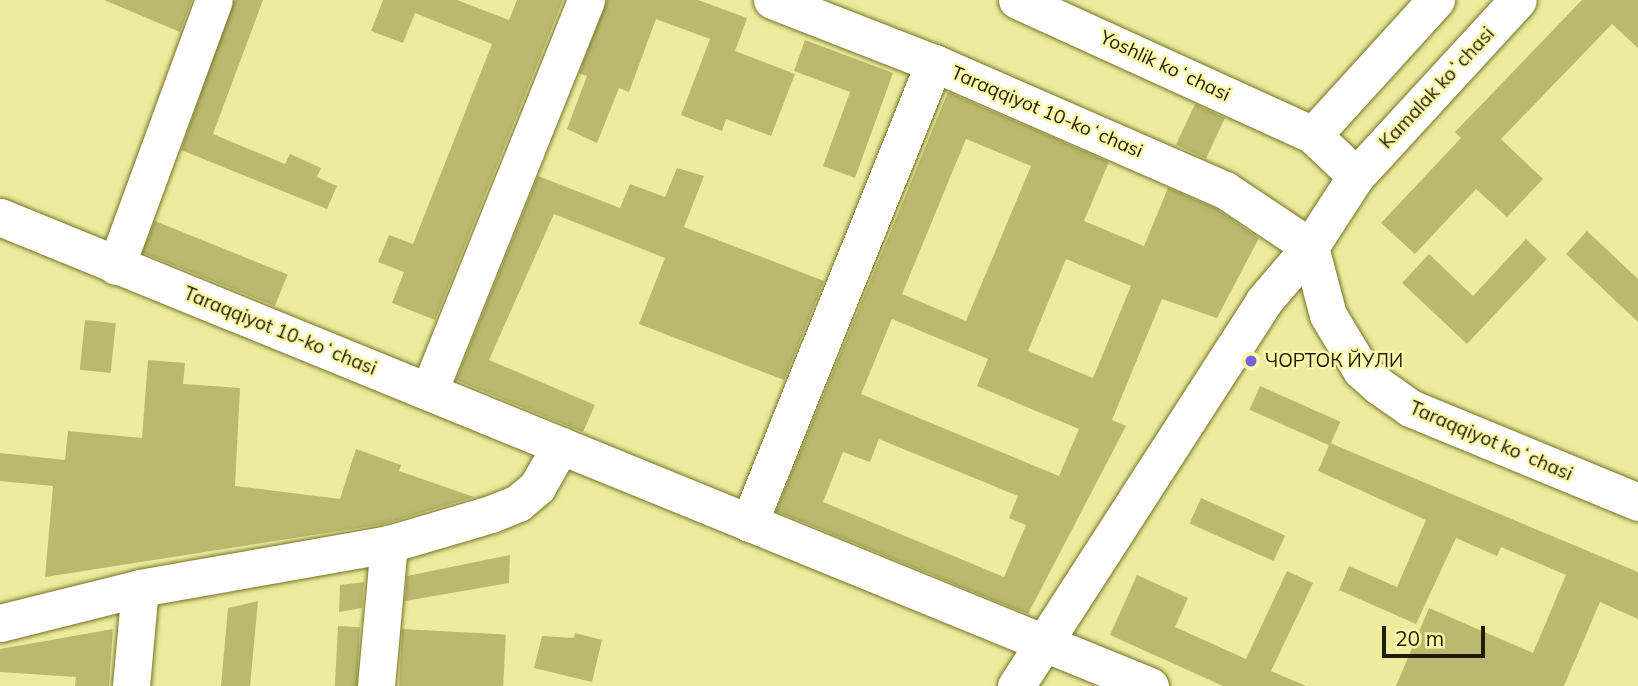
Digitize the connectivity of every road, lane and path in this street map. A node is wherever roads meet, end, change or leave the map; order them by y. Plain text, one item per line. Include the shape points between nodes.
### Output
1 (214, 0) edge
2 (586, 0) edge
3 (772, 0) edge
4 (1017, 0) edge
5 (1436, 0) edge
6 (1518, 0) edge
7 (934, 63) junction
8 (1313, 135) junction
9 (1356, 176) junction
10 (0, 217) edge
11 (1310, 247) junction
12 (116, 266) junction
13 (429, 391) junction
14 (561, 445) junction
15 (1633, 491) edge
16 (749, 523) junction
17 (388, 544) junction
18 (140, 589) junction
19 (0, 623) edge
20 (1045, 646) junction
21 (131, 686) edge
22 (376, 686) edge
23 (1016, 686) edge
24 (1150, 686) edge

1 - 12 street
2 - 13 street
3 - 7 street, Taraqqiyot 10-koʻchasi
4 - 8 street, Yoshlik koʻchasi
5 - 8 street
6 - 9 street, Kamalak koʻchasi
7 - 11 street, Taraqqiyot 10-koʻchasi via 1224,190
7 - 16 street
8 - 9 street, Yoshlik koʻchasi
9 - 11 street, Kamalak koʻchasi
10 - 12 street, Taraqqiyot 10-koʻchasi
11 - 15 street, Taraqqiyot koʻchasi via 1318,291 1334,327 1361,370 1378,386 1410,408
11 - 20 street, Kamalak koʻchasi via 1263,302
12 - 13 street, Taraqqiyot 10-koʻchasi
13 - 14 street, Taraqqiyot 10-koʻchasi
14 - 16 street, Taraqqiyot 10-koʻchasi
14 - 17 street via 537,487 518,503
16 - 20 street, Taraqqiyot 10-koʻchasi
17 - 18 street
17 - 22 street
18 - 19 street
18 - 21 street
20 - 23 street, Kamalak koʻchasi
20 - 24 street, Taraqqiyot 10-koʻchasi

